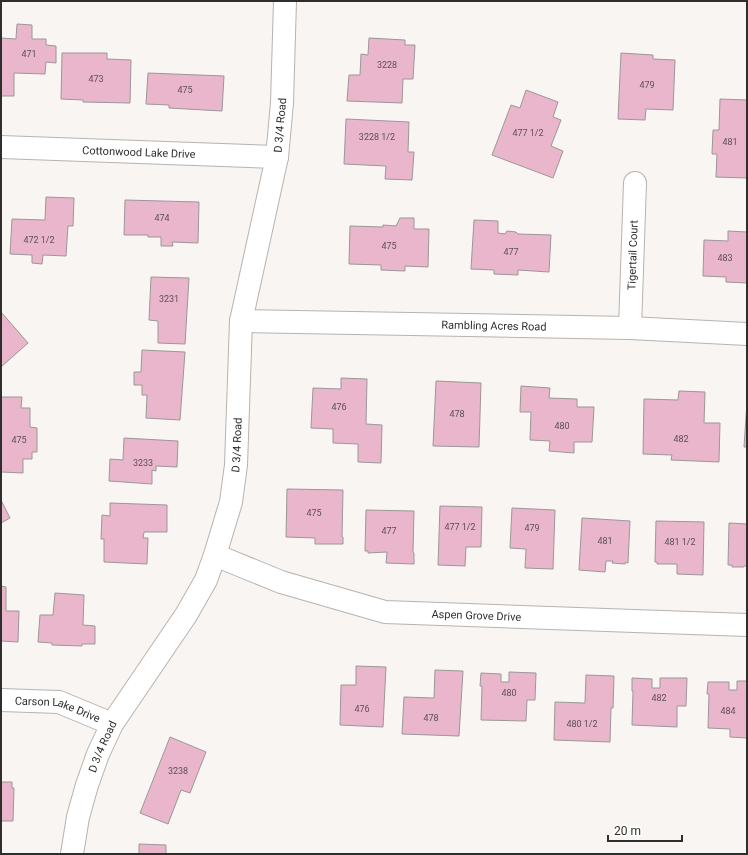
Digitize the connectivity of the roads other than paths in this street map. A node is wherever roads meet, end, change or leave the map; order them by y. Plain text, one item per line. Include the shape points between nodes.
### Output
1 (286, 1) edge
2 (1, 147) edge
3 (277, 157) junction
4 (635, 183) dead end
5 (241, 321) junction
6 (630, 328) junction
7 (747, 334) edge
8 (216, 555) junction
9 (747, 625) edge
10 (1, 700) edge
11 (112, 724) junction
12 (72, 854) edge

1 - 3 street, D 3/4 Road
2 - 3 street, Cottonwood Lake Drive
3 - 5 street, D 3/4 Road
4 - 6 street, Tigertail Court
5 - 6 street, Rambling Acres Road
5 - 8 street, D 3/4 Road via 236,465 231,502
6 - 7 street, Rambling Acres Road
8 - 9 street, Aspen Grove Drive via 281,582 385,612
8 - 11 street, D 3/4 Road via 206,580 186,615
10 - 11 street, Carson Lake Drive via 59,702
11 - 12 street, D 3/4 Road via 87,785

